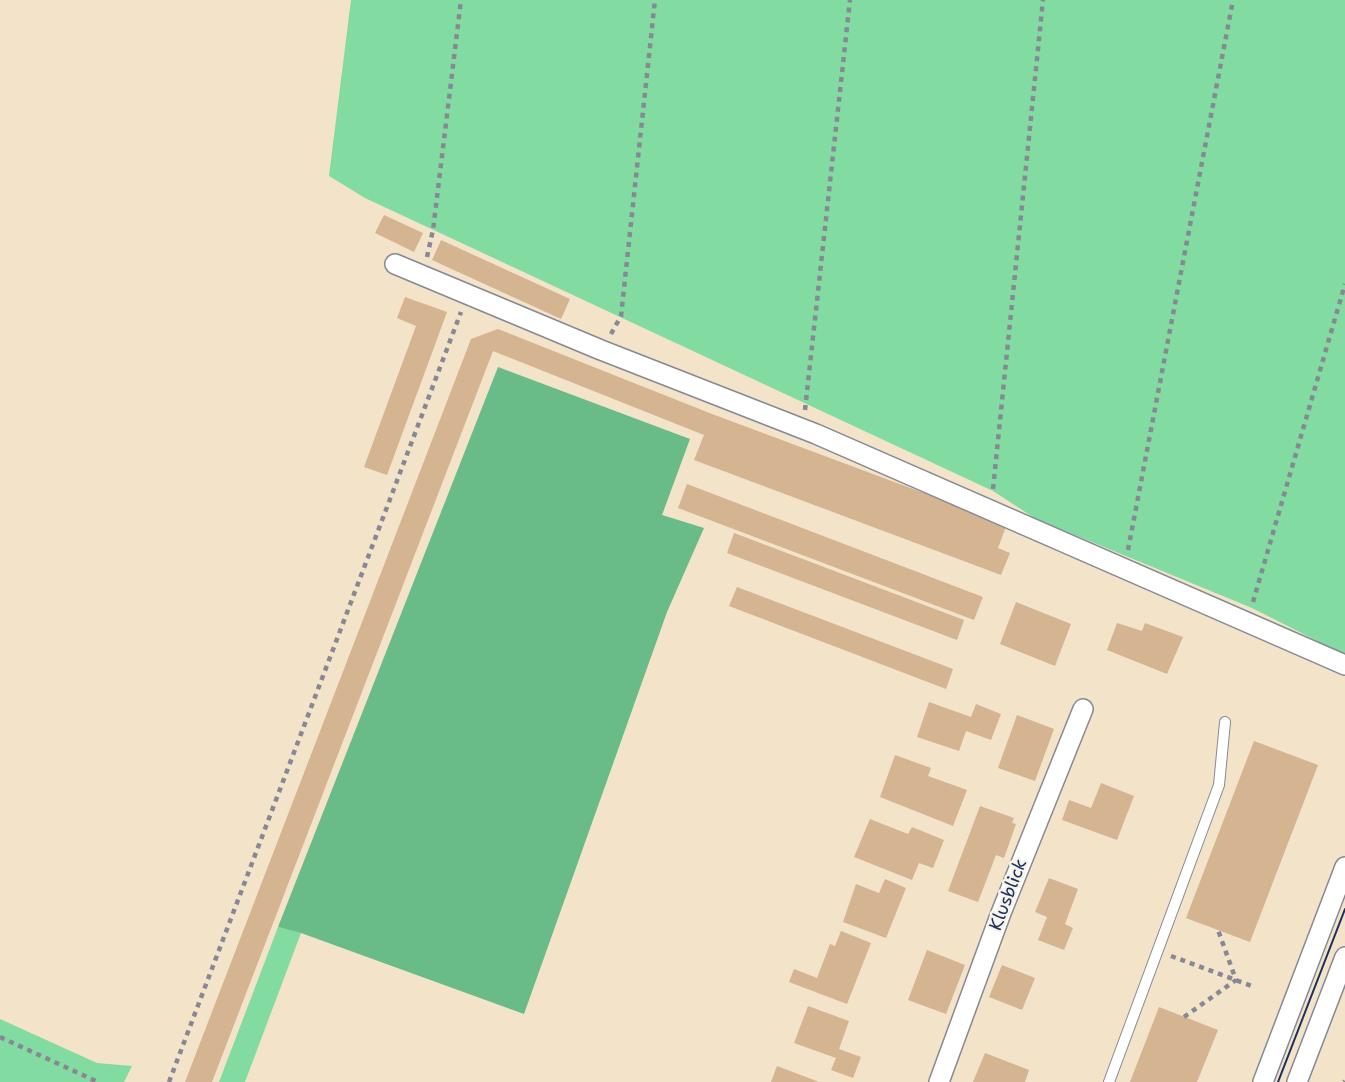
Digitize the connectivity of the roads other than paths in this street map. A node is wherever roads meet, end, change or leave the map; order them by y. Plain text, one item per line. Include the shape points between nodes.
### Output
1 (396, 264) dead end
2 (1345, 665) edge
3 (1083, 709) dead end
4 (1225, 722) dead end
5 (1345, 867) edge
6 (1345, 957) edge
7 (939, 1082) edge
8 (1109, 1082) edge
9 (1263, 1082) edge
10 (1297, 1082) edge

1 - 2 street via 799,427
3 - 7 street, Klusblick
4 - 8 lane via 1219,785
5 - 9 street
6 - 10 street

